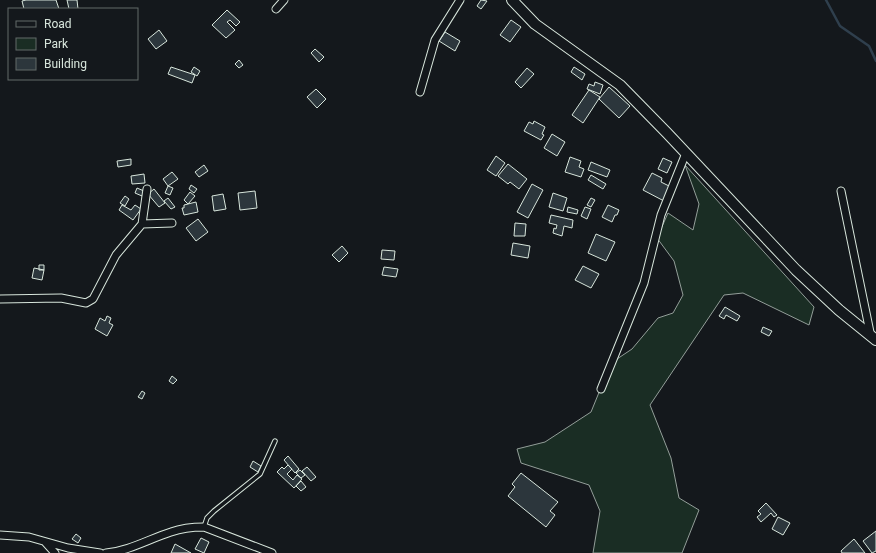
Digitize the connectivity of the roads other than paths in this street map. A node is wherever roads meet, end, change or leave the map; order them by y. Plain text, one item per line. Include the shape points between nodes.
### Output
1 (284, 0) edge
2 (460, 0) edge
3 (512, 0) edge
4 (276, 9) dead end
5 (420, 92) dead end
6 (686, 153) junction
7 (147, 188) dead end
8 (841, 191) dead end
9 (172, 222) dead end
10 (142, 224) junction
11 (0, 299) edge
12 (874, 338) edge
13 (601, 389) dead end
14 (274, 441) dead end
15 (204, 527) junction
16 (0, 535) edge
17 (44, 542) junction
18 (55, 553) edge
19 (100, 553) edge
20 (106, 553) edge
21 (272, 553) edge

1 - 4 street
2 - 5 street via 435,40
3 - 6 street via 535,24 620,85
6 - 12 street via 796,270
6 - 13 street via 661,215 644,283
7 - 10 street
8 - 12 street
9 - 10 street
10 - 11 street via 116,255 93,299 86,303 61,298
14 - 15 lane via 260,474 214,511 207,518
15 - 20 street via 170,532 128,548
15 - 21 street
16 - 17 street via 29,537
17 - 18 street
17 - 19 street

